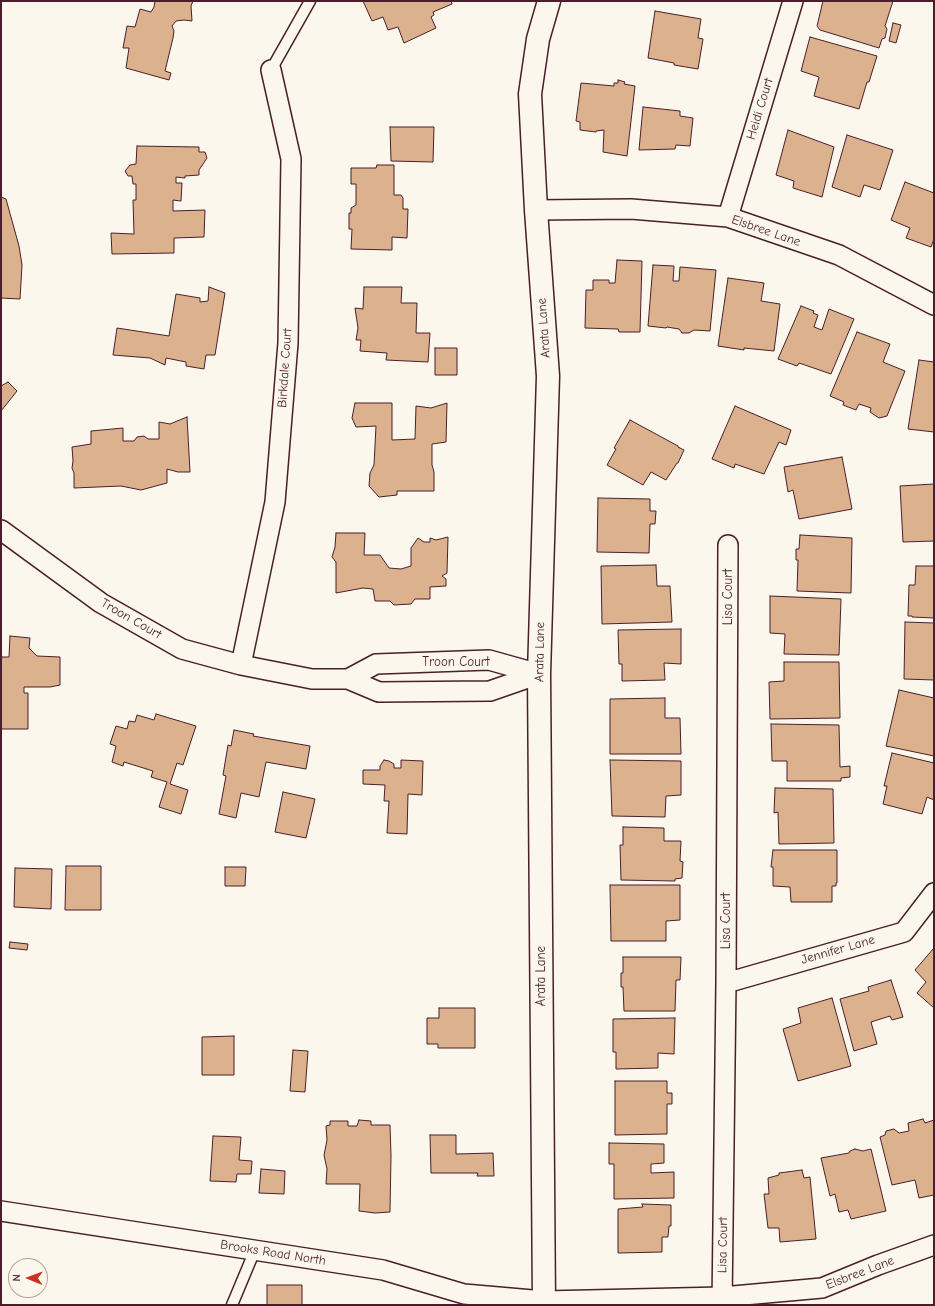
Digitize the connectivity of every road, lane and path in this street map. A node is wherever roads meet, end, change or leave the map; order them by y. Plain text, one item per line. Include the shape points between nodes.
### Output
1 (310, 1) edge
2 (549, 1) edge
3 (793, 1) edge
4 (271, 70) joint
5 (536, 210) junction
6 (728, 217) junction
7 (934, 305) edge
8 (1, 530) edge
9 (728, 545) dead end
10 (240, 665) junction
11 (539, 674) junction
12 (348, 679) junction
13 (934, 893) edge
14 (726, 983) junction
15 (1, 1211) edge
16 (934, 1246) edge
17 (255, 1250) junction
18 (722, 1301) edge
19 (544, 1303) edge
20 (232, 1305) edge

1 - 4 lane
2 - 5 street, Arata Lane via 538,39 530,94
3 - 6 street, Heidi Court
4 - 10 street, Birkdale Court via 291,159 288,343 275,502
5 - 6 street, Elsbree Lane via 631,209
5 - 11 street, Arata Lane via 548,376
6 - 7 street, Elsbree Lane via 839,255
8 - 10 street, Troon Court via 102,603 182,649
9 - 14 street, Lisa Court
10 - 12 street, Troon Court via 312,679
11 - 12 street, Troon Court via 490,691 379,692
11 - 12 street, Troon Court via 482,660 376,664
11 - 19 street, Arata Lane
13 - 14 street, Jennifer Lane via 904,932
14 - 18 street, Lisa Court
15 - 17 street, Brooks Road North
16 - 18 street, Elsbree Lane via 822,1288
17 - 19 street, Brooks Road North via 383,1270 464,1294
17 - 20 lane
18 - 19 street, Elsbree Lane

